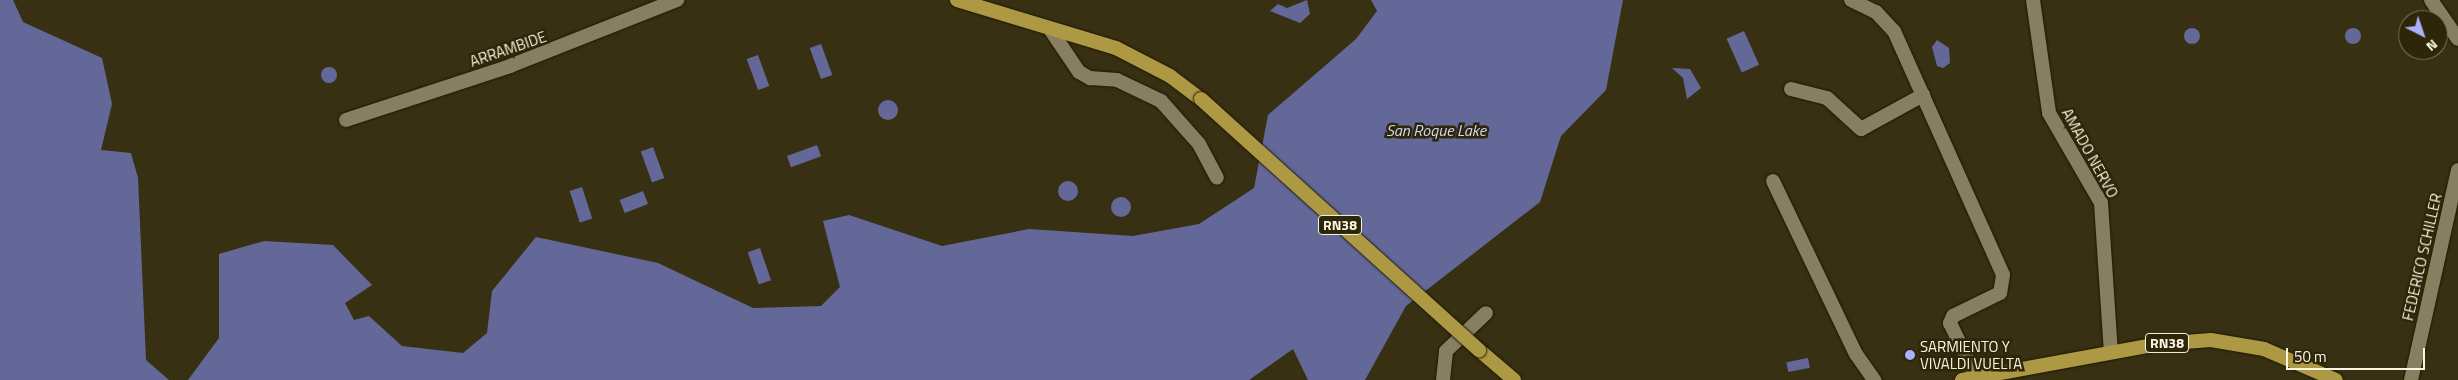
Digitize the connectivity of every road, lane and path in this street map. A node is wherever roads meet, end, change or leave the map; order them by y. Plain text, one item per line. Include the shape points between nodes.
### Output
1 (677, 0) edge
2 (957, 0) edge
3 (1851, 0) edge
4 (2033, 0) edge
5 (2431, 0) edge
6 (1050, 29) junction
7 (2458, 39) edge
8 (1791, 89) dead end
9 (1923, 95) junction
10 (346, 120) dead end
11 (2458, 170) edge
12 (1217, 178) dead end
13 (1773, 181) dead end
14 (1486, 313) dead end
15 (2112, 352) junction
16 (1972, 379) edge
17 (1443, 380) edge
18 (1514, 380) edge
19 (1874, 380) edge
20 (2336, 380) edge
21 (2411, 380) edge

1 - 10 street, ARRAMBIDE via 510,66
2 - 6 main road, RN38
3 - 9 street via 1876,12 1890,25
4 - 15 street, AMADO NERVO via 2049,113 2102,203
5 - 7 street
6 - 12 street via 1078,72 1090,78 1117,80 1162,101 1199,144
6 - 18 main road, RN38, bridge via 1137,58 1201,99
8 - 9 street via 1827,98 1861,129
9 - 16 street via 2003,275 2000,293 1953,316 1950,323
11 - 21 street, FEDERICO SCHILLER
13 - 19 street via 1856,354
14 - 17 street via 1446,351 1441,366
15 - 16 main road, RN38
15 - 20 main road, RN38 via 2184,341 2234,343 2264,348

